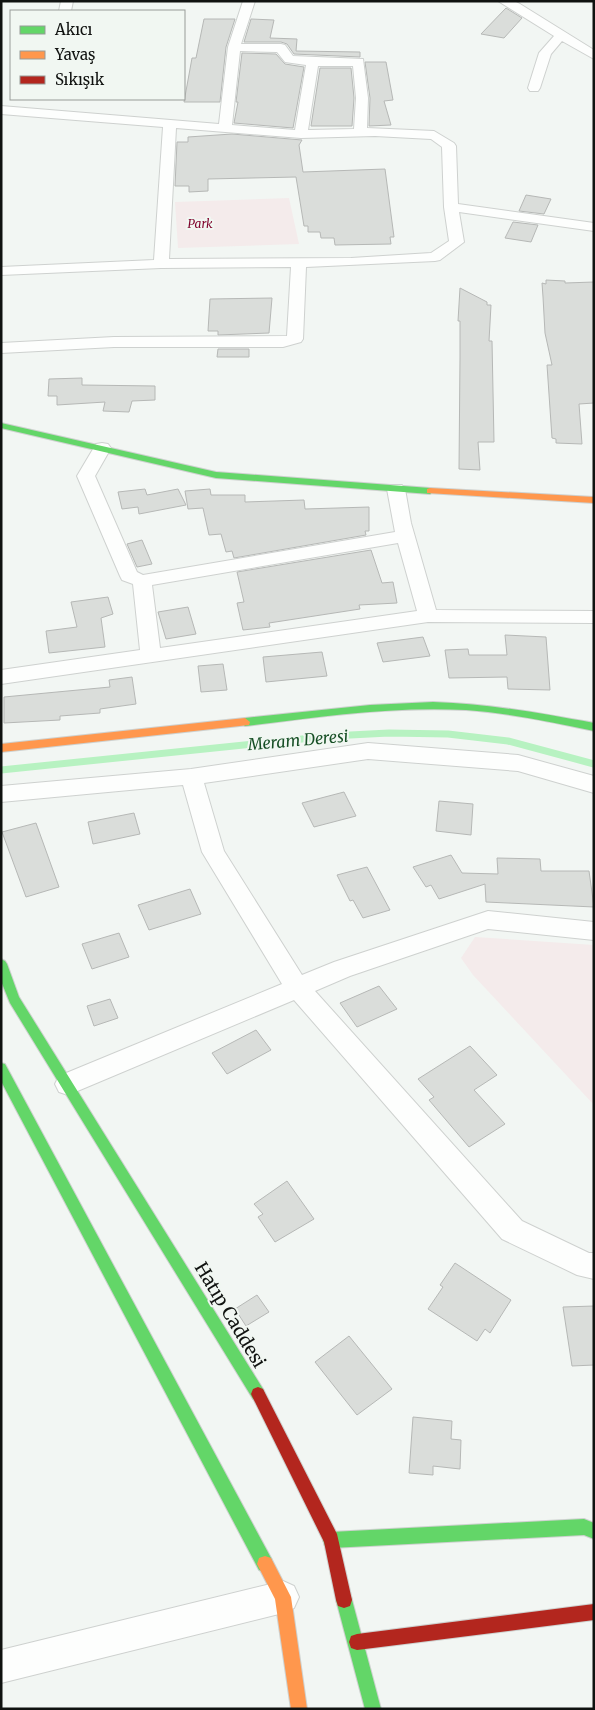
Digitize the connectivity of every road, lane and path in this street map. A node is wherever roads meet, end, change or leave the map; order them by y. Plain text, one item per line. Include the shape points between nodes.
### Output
1 (249, 1) edge
2 (504, 1) edge
3 (560, 36) junction
4 (234, 47) junction
5 (594, 55) edge
6 (312, 62) junction
7 (534, 88) dead end
8 (1, 110) edge
9 (170, 124) junction
10 (225, 128) junction
11 (360, 133) junction
12 (301, 134) junction
13 (451, 207) junction
14 (594, 227) edge
15 (299, 262) junction
16 (161, 264) junction
17 (1, 271) edge
18 (1, 348) edge
19 (1, 425) edge
20 (102, 448) junction
21 (396, 489) junction
22 (594, 500) edge
23 (406, 536) junction
24 (142, 581) junction
25 (428, 616) junction
26 (594, 617) edge
27 (151, 656) junction
28 (1, 677) edge
29 (594, 727) edge
30 (1, 748) edge
31 (191, 777) junction
32 (594, 786) edge
33 (1, 794) edge
34 (594, 931) edge
35 (1, 964) edge
36 (297, 987) junction
37 (2, 1070) edge
38 (68, 1084) junction
39 (594, 1266) edge
40 (594, 1531) edge
41 (331, 1540) junction
42 (283, 1597) junction
43 (594, 1612) edge
44 (357, 1642) junction
45 (1, 1667) edge
46 (299, 1709) edge
47 (374, 1709) edge

1 - 4 street
2 - 3 street via 520,8
3 - 5 street
3 - 7 street via 545,53
4 - 6 street via 281,48 289,59
4 - 10 street
6 - 11 street via 359,62
6 - 12 street
8 - 9 street
9 - 10 street
9 - 16 street
10 - 12 street
11 - 12 street
11 - 13 street via 434,135 449,146
13 - 14 street
13 - 15 street via 457,242 435,258
15 - 16 street
15 - 18 street via 295,339 283,342 114,342
16 - 17 street
19 - 20 street
20 - 21 street via 216,475
20 - 24 street via 86,476 129,576
21 - 22 street
21 - 23 street
23 - 24 street
23 - 25 street
24 - 27 street
25 - 26 street
25 - 27 street
27 - 28 street
29 - 30 street via 496,709 422,707 369,709
31 - 32 street via 368,751 518,764 583,780
31 - 33 street
31 - 36 street via 213,852
34 - 36 street via 488,920
35 - 38 street, Hatıp Caddesi via 14,999
36 - 38 street
36 - 39 street via 512,1230 587,1266
37 - 42 street
38 - 41 street, Hatıp Caddesi via 265,1405
40 - 41 street via 584,1527
41 - 44 street, Hatıp Caddesi
42 - 45 street
42 - 46 street
43 - 44 street
44 - 47 street, Hatıp Caddesi

